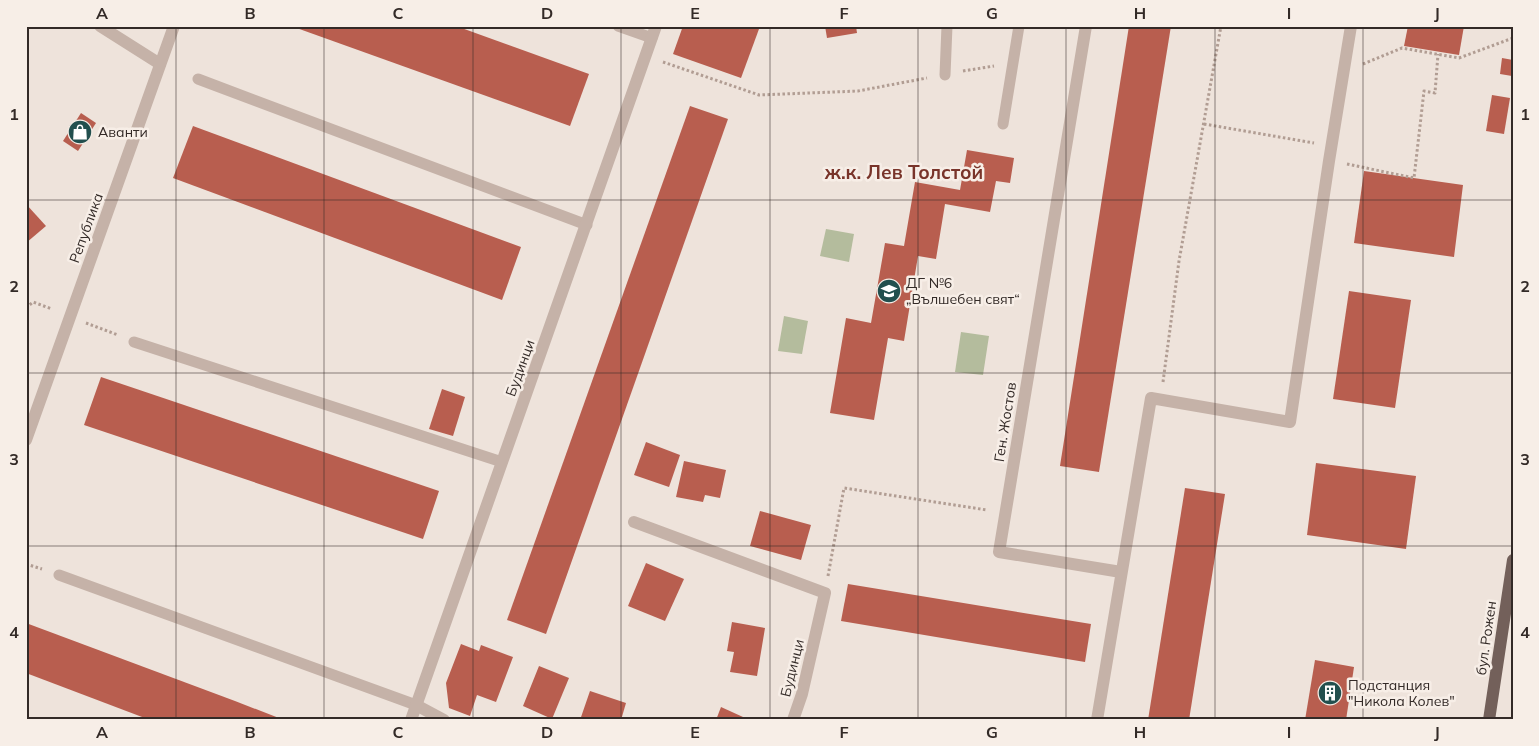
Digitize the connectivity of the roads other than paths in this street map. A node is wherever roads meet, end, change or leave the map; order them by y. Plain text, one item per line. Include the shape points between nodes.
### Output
1 (100, 26) edge
2 (174, 26) edge
3 (618, 26) edge
4 (947, 26) edge
5 (1019, 26) edge
6 (1086, 26) edge
7 (1351, 26) edge
8 (654, 32) edge
9 (160, 64) junction
10 (945, 75) road end
11 (198, 79) dead end
12 (1003, 124) dead end
13 (587, 225) junction
14 (134, 342) dead end
15 (26, 440) edge
16 (502, 462) junction
17 (634, 522) dead end
18 (1513, 560) edge
19 (1121, 572) junction
20 (59, 575) dead end
21 (416, 705) junction
22 (411, 720) edge
23 (444, 720) edge
24 (793, 720) edge
25 (1097, 720) edge
26 (1489, 720) edge

1 - 9 street
2 - 9 street, Република
3 - 8 lane
4 - 10 lane
5 - 12 lane
6 - 19 street, Ген. Жостов via 999,552
7 - 19 street via 1290,422 1151,398
8 - 13 street, Будинци
9 - 15 street, Република
11 - 13 lane
13 - 16 street, Будинци
14 - 16 lane
16 - 21 street, Будинци
17 - 24 street, Будинци via 825,593
18 - 26 main road, бул. Рожен
19 - 25 street
20 - 21 lane
21 - 22 street, Будинци
21 - 23 street

